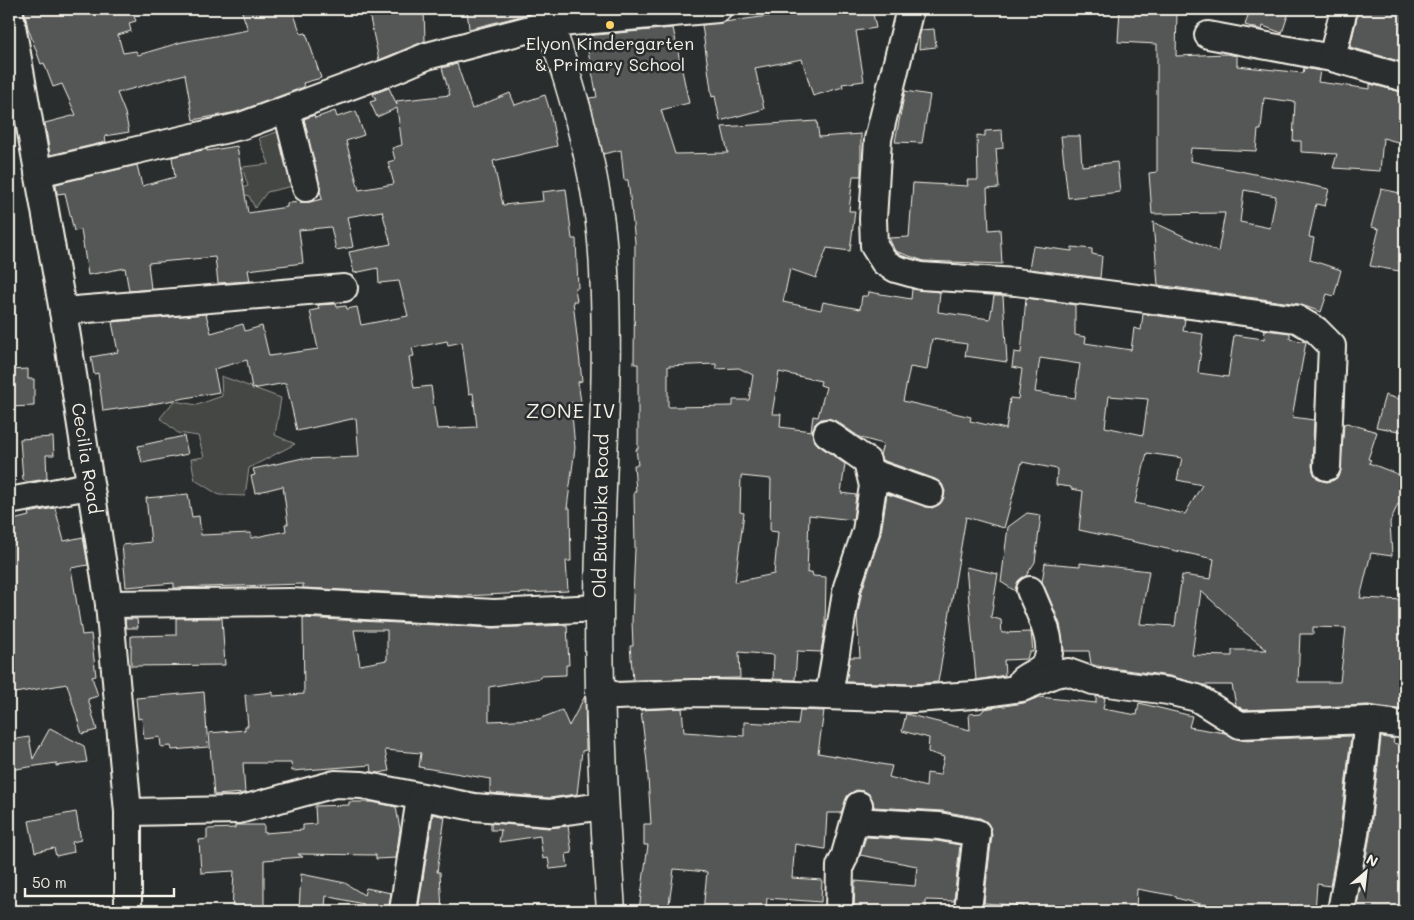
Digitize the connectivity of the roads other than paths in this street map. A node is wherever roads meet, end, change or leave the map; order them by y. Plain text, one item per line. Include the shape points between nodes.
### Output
1 (9, 9) edge
2 (718, 9) edge
3 (910, 9) edge
4 (1344, 9) edge
5 (547, 16) edge
6 (1208, 35) dead end
7 (1332, 58) junction
8 (1405, 78) edge
9 (287, 111) junction
10 (38, 173) junction
11 (306, 188) dead end
12 (344, 288) dead end
13 (64, 311) junction
14 (827, 433) dead end
15 (1327, 467) dead end
16 (870, 472) junction
17 (89, 486) junction
18 (930, 493) dead end
19 (9, 501) edge
20 (1030, 590) dead end
21 (109, 604) junction
22 (599, 608) junction
23 (600, 690) junction
24 (1007, 690) junction
25 (829, 695) junction
26 (1368, 720) junction
27 (1405, 724) edge
28 (420, 798) junction
29 (604, 806) junction
30 (128, 812) junction
31 (968, 910) dead end
32 (128, 911) edge
33 (403, 911) edge
34 (611, 911) edge
35 (839, 911) edge
36 (1341, 911) edge

1 - 10 street, Cecilia Road
2 - 5 street
3 - 15 street via 878,139 874,246 884,262 921,276 1016,282 1297,319 1316,330 1332,346
4 - 7 street
5 - 9 street via 427,56
5 - 22 main road, Old Butabika Road via 579,122 593,182 604,269 606,351
6 - 7 street
7 - 8 street
9 - 10 street via 241,126
9 - 11 street
10 - 13 street, Cecilia Road
12 - 13 street
13 - 17 street, Cecilia Road
14 - 16 street via 868,461
16 - 18 street
16 - 25 street via 873,486 866,531 847,586
17 - 19 street
17 - 21 street, Cecilia Road
20 - 24 street via 1050,643 1049,658 1043,667
21 - 22 street via 290,602 494,613
21 - 30 street, Cecilia Road
22 - 23 main road, Old Butabika Road
23 - 25 street via 616,696 694,693
23 - 29 main road, Old Butabika Road
24 - 25 street via 912,700
24 - 26 street via 1068,672 1093,681 1168,690 1197,698 1240,726
26 - 27 street
26 - 36 street via 1355,834
28 - 29 street via 474,807 550,813
28 - 30 street via 362,785 335,784 238,810
28 - 33 street
29 - 34 main road, Old Butabika Road
30 - 32 street, Cecilia Road
31 - 35 street via 978,834 857,812 840,866

